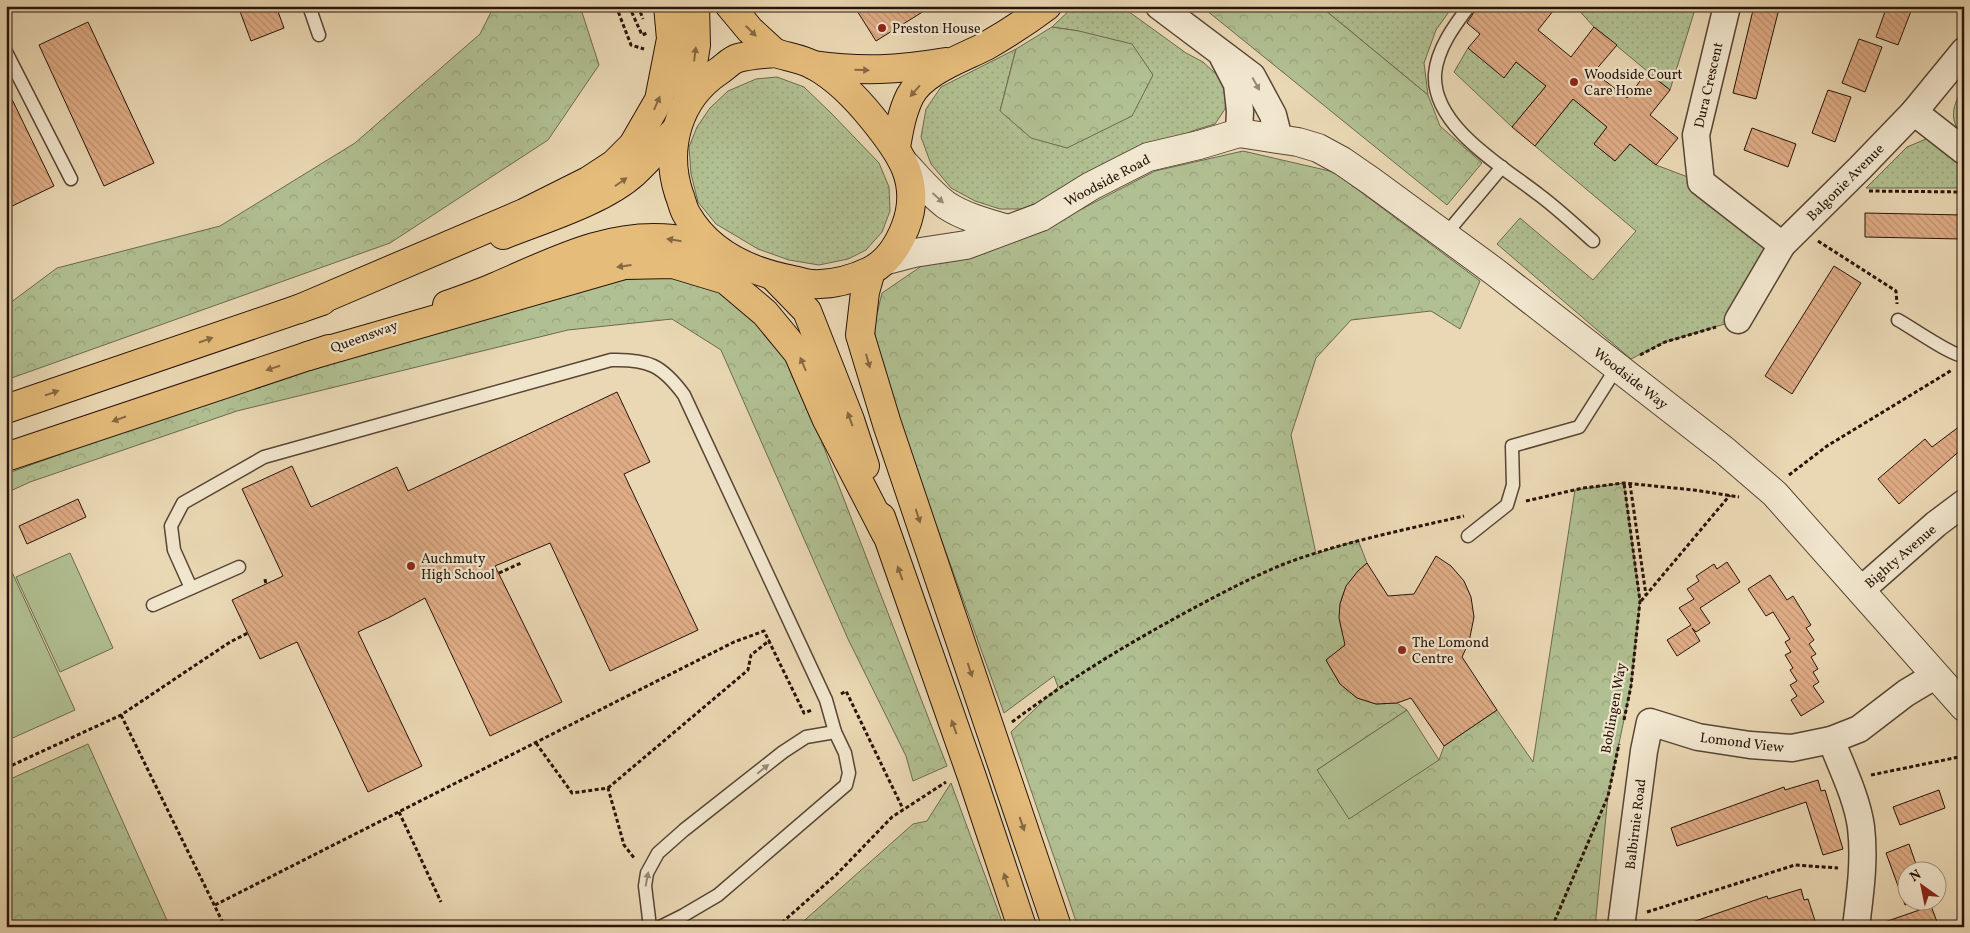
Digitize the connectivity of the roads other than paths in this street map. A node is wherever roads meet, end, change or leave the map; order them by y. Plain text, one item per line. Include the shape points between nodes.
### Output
1 (309, 6) edge
2 (668, 6) edge
3 (695, 6) edge
4 (730, 6) edge
5 (1047, 6) edge
6 (1159, 6) edge
7 (1469, 6) edge
8 (1727, 6) edge
9 (319, 35) dead end
10 (1964, 51) edge
11 (6, 52) edge
12 (1220, 52) junction
13 (775, 53) junction
14 (953, 60) junction
15 (813, 65) junction
16 (687, 102) junction
17 (1914, 112) junction
18 (675, 131) junction
19 (1239, 133) junction
20 (1279, 139) junction
21 (1964, 151) edge
22 (900, 155) junction
23 (1502, 167) junction
24 (71, 179) dead end
25 (1008, 229) junction
26 (1445, 235) junction
27 (1791, 236) junction
28 (1593, 241) dead end
29 (721, 253) junction
30 (879, 265) junction
31 (774, 277) junction
32 (299, 309) junction
33 (1738, 320) road end
34 (1898, 320) road end
35 (308, 356) junction
36 (1961, 362) edge
37 (1617, 366) junction
38 (6, 409) edge
39 (6, 457) edge
40 (1964, 503) edge
41 (886, 534) junction
42 (1468, 536) dead end
43 (239, 567) dead end
44 (191, 588) junction
45 (1861, 590) junction
46 (153, 605) dead end
47 (1936, 675) junction
48 (1964, 707) edge
49 (1650, 722) joint
50 (836, 732) junction
51 (1831, 740) junction
52 (1622, 923) edge
53 (650, 927) edge
54 (660, 927) edge
55 (1022, 927) edge
56 (1057, 927) edge
57 (1856, 927) edge

1 - 9 lane
32 -> 2 main road via 524,213 614,164 633,145 659,100 671,39
16 -> 3 main road via 696,45
4 -> 13 main road
5 - 14 main road via 984,47
6 - 12 street
7 - 23 lane via 1439,57 1436,88 1452,121
8 - 27 street, Dura Crescent via 1696,135 1701,182
10 - 17 street, Balgonie Avenue
11 - 24 lane
12 - 19 street via 1237,84
12 -> 20 street via 1252,76 1273,115
13 - 15 main road
13 - 16 main road via 737,58 710,76
15 -> 14 main road via 846,70 903,69
14 -> 22 main road via 911,94 902,116
15 - 22 main road via 862,105
16 - 18 main road
17 - 21 street
17 - 27 street, Balgonie Avenue
18 - 29 main road via 675,181 686,214
32 -> 18 main road via 468,249 593,198 634,173
19 - 20 street, Woodside Way
19 - 25 street, Woodside Road via 1148,157 1091,186 1041,217
20 - 26 street, Woodside Way via 1318,148 1342,161
22 -> 25 street via 925,186 946,205 972,218
22 - 30 main road via 911,186 910,216 901,237
23 - 26 lane
23 - 28 lane
25 - 30 street, Woodside Road via 966,245 914,253
26 - 37 street, Woodside Way
27 - 33 street, Balgonie Avenue
29 - 31 main road
29 -> 35 main road, Queensway via 675,239 618,240 562,257 487,290
30 - 31 main road via 845,280 812,284
30 -> 56 main road via 865,292 860,335
41 -> 31 main road via 850,420 807,312
38 -> 32 main road
34 - 36 lane via 1953,353
35 -> 39 main road, Queensway
41 -> 35 main road via 826,418 798,353 766,312 726,280 673,264 624,265
37 - 42 lane via 1579,427 1512,446 1512,485 1507,506
37 - 45 street, Woodside Way via 1775,494
40 - 45 street, Bighty Avenue
55 -> 41 main road
43 - 44 lane
44 - 46 lane
44 - 50 lane via 174,550 171,526 183,503 264,457 611,360 644,361 673,380 684,395 826,700
45 - 47 street, Woodside Way
47 - 48 street, Woodside Way
47 - 51 street, Lomond View via 1858,728
49 - 51 street, Lomond View via 1698,737 1750,745 1792,748
49 - 52 street, Balbirnie Road
53 -> 50 lane via 645,886 647,873 658,853 806,736
50 - 54 lane via 845,752 849,773 846,785 718,895
51 - 57 street via 1861,827 1863,870

